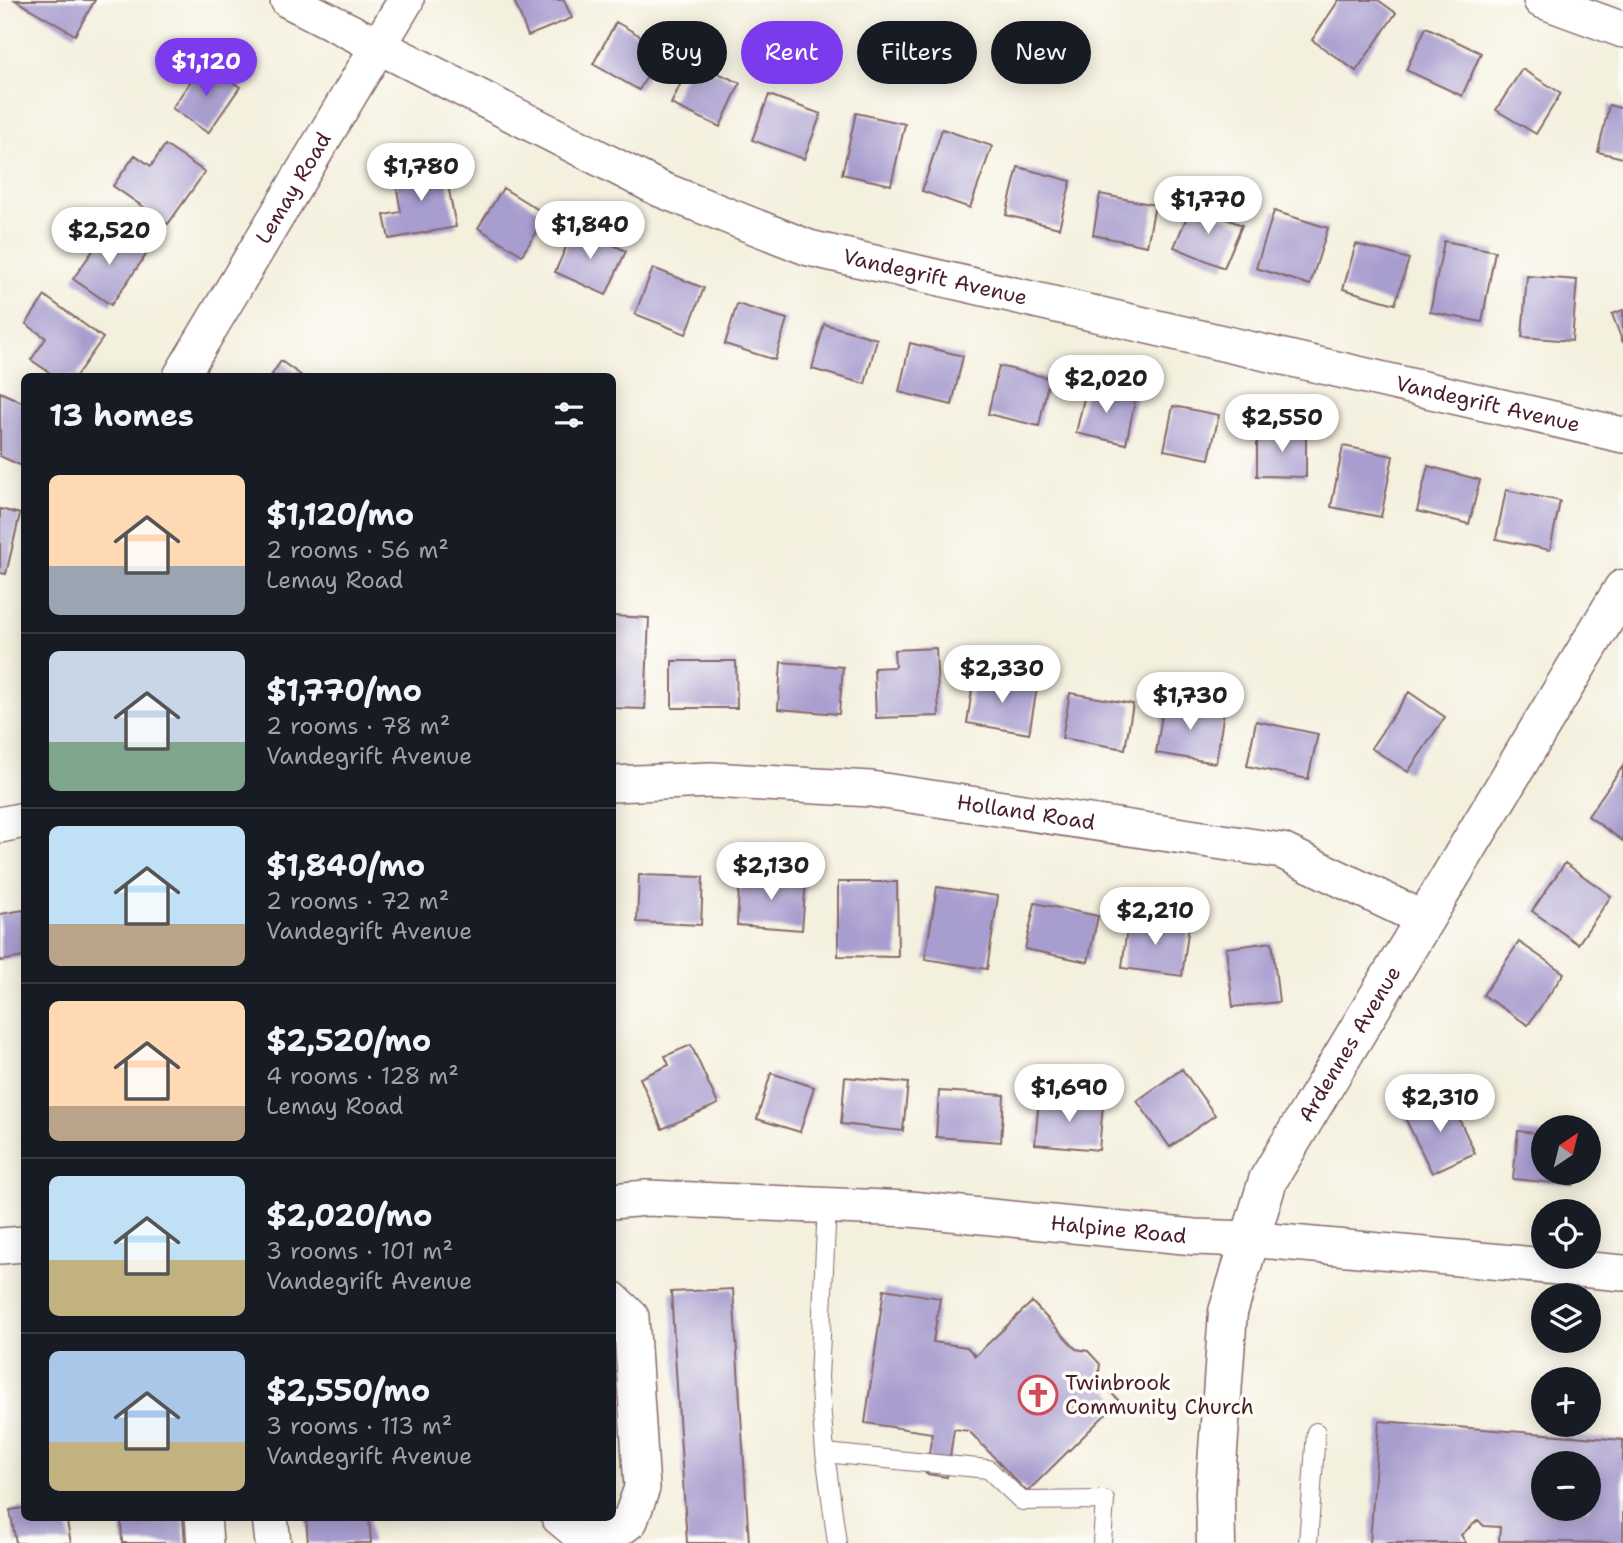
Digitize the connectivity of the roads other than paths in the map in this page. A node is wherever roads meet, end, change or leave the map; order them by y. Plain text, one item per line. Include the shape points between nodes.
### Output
1 (288, 0) edge
2 (407, 0) edge
3 (1542, 0) edge
4 (1623, 30) edge
5 (378, 45) junction
6 (183, 373) edge
7 (1623, 435) edge
8 (1623, 589) edge
9 (616, 784) edge
10 (21, 821) edge
11 (0, 825) edge
12 (1424, 919) junction
13 (616, 1201) edge
14 (827, 1205) junction
15 (1248, 1239) junction
16 (21, 1244) edge
17 (0, 1246) edge
18 (1623, 1273) edge
19 (616, 1303) edge
20 (1316, 1432) dead end
21 (825, 1453) junction
22 (203, 1521) edge
23 (270, 1521) edge
24 (564, 1521) edge
25 (205, 1543) edge
26 (273, 1543) edge
27 (837, 1543) edge
28 (1102, 1543) edge
29 (1216, 1543) edge
30 (1308, 1543) edge

1 - 5 street, Vandegrift Avenue
2 - 5 street, Lemay Road
3 - 4 street
5 - 6 street, Lemay Road
5 - 7 street, Vandegrift Avenue via 660,189 809,248
8 - 12 street, Ardennes Avenue
9 - 12 street, Holland Road via 711,780 871,789 1282,851
10 - 11 street
12 - 15 street, Ardennes Avenue via 1289,1141 1268,1180
13 - 14 street, Halpine Road
14 - 15 street, Halpine Road
14 - 21 lane via 819,1378
15 - 18 street, Halpine Road
15 - 29 street, Ardennes Avenue via 1228,1312 1215,1492
16 - 17 street
19 - 24 street via 631,1317 642,1488 630,1521 611,1535 577,1532
20 - 30 lane
21 - 27 lane
21 - 28 lane via 988,1469 1022,1501 1105,1500
22 - 25 street
23 - 26 street

